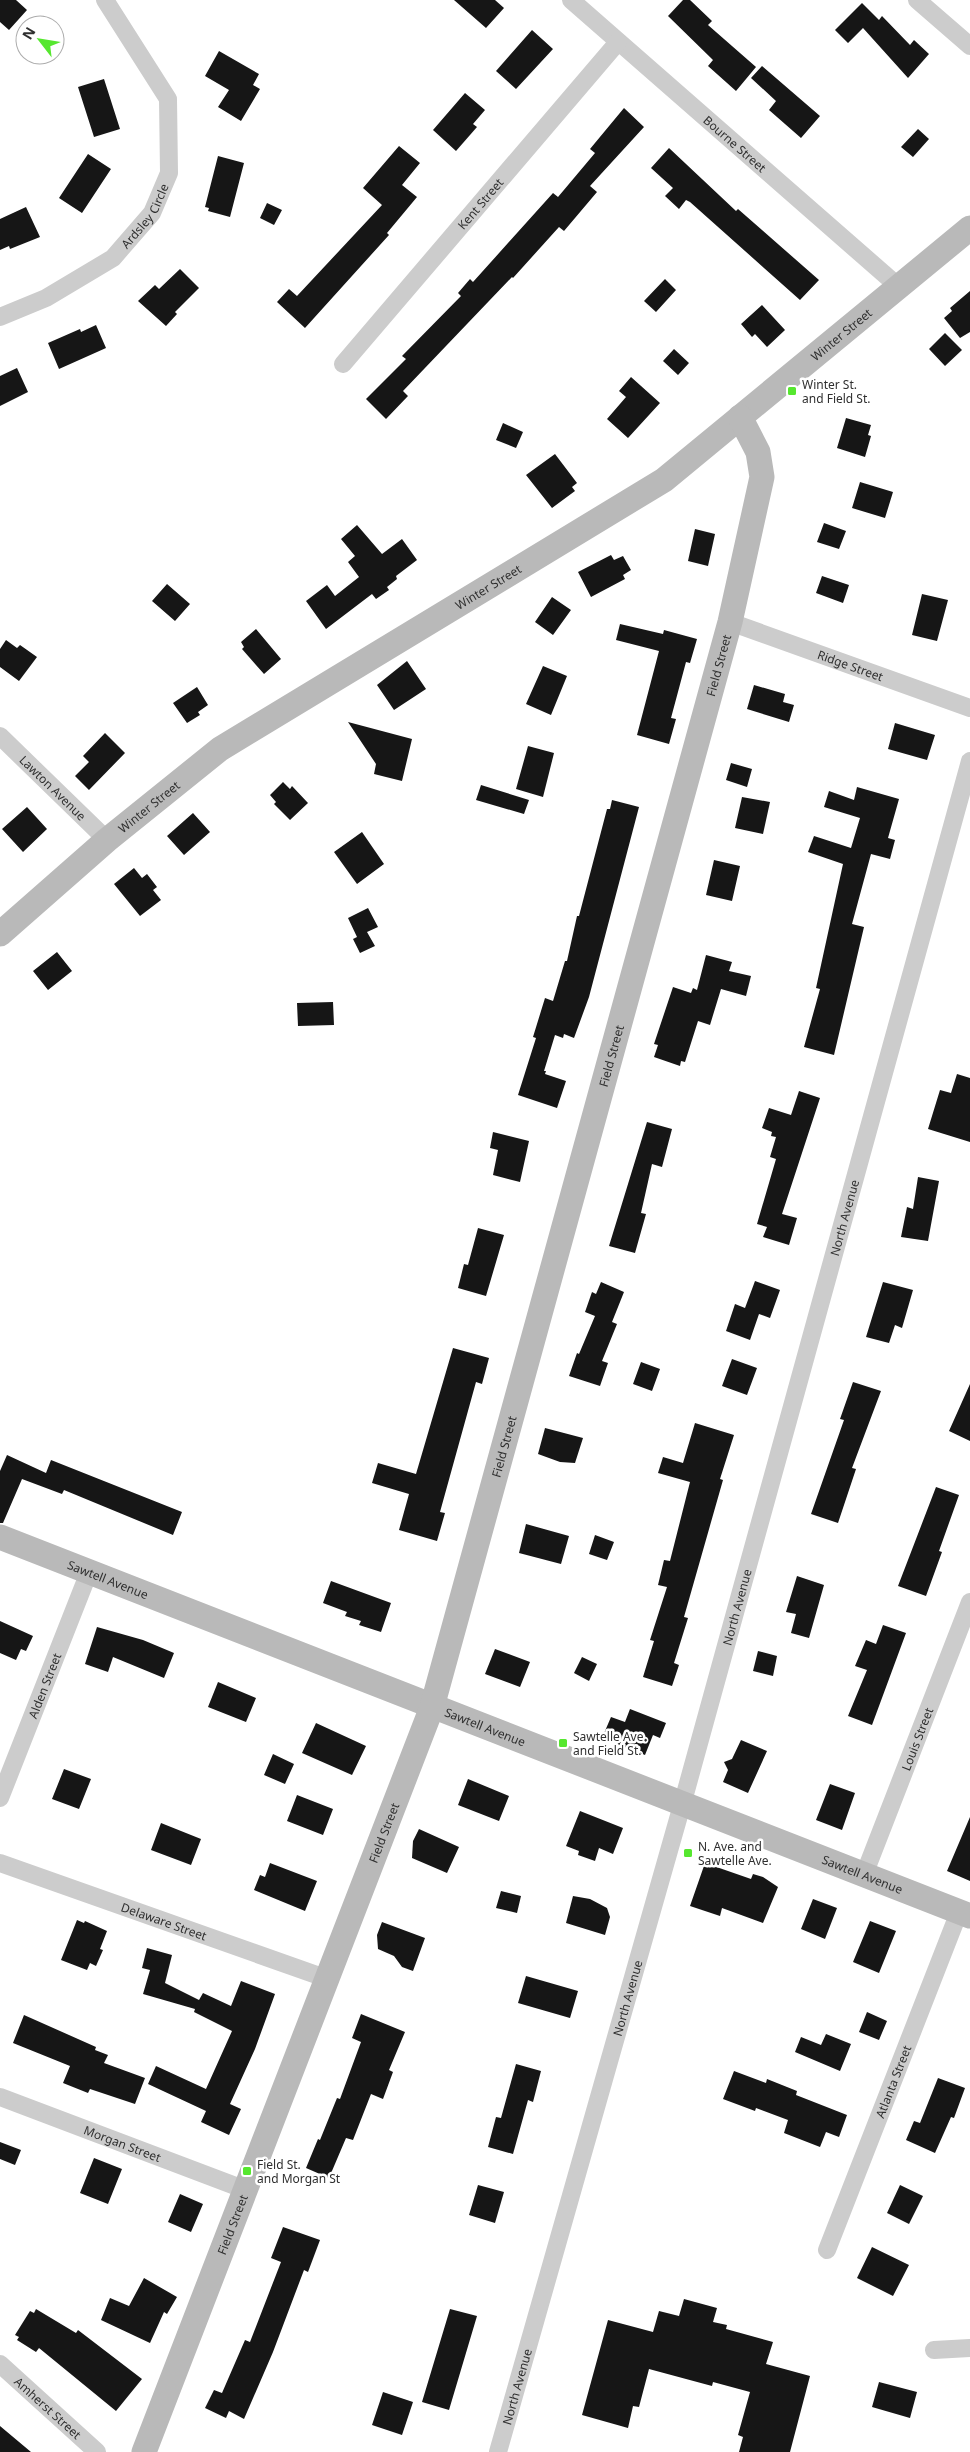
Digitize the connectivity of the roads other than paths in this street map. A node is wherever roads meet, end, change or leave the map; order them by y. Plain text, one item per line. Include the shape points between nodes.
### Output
1 (105, 0) edge
2 (571, 0) edge
3 (917, 0) edge
4 (618, 42) junction
5 (970, 46) edge
6 (970, 228) edge
7 (898, 287) junction
8 (0, 317) edge
9 (343, 364) dead end
10 (740, 417) junction
11 (730, 622) junction
12 (970, 708) edge
13 (0, 736) edge
14 (970, 761) edge
15 (107, 840) junction
16 (0, 934) edge
17 (0, 1537) edge
18 (89, 1572) junction
19 (970, 1602) edge
20 (432, 1707) junction
21 (0, 1798) edge
22 (682, 1805) junction
23 (0, 1863) edge
24 (864, 1876) junction
25 (964, 1914) edge
26 (328, 1979) junction
27 (0, 2097) edge
28 (246, 2190) junction
29 (828, 2250) dead end
30 (970, 2348) edge
31 (934, 2350) dead end
32 (0, 2364) edge
33 (97, 2452) edge
34 (144, 2452) edge
35 (498, 2452) edge

1 - 8 street, Ardsley Circle via 168,99 169,173 152,213 113,258 46,298
2 - 4 street, Bourne Street
3 - 5 street
4 - 7 street, Bourne Street
4 - 9 street, Kent Street
6 - 7 street, Winter Street
7 - 10 street, Winter Street
10 - 11 street, Field Street via 758,452 762,477
10 - 15 street, Winter Street via 664,480 220,749
11 - 12 street, Ridge Street
11 - 20 street, Field Street
13 - 15 street, Lawton Avenue
14 - 22 street, North Avenue
15 - 16 street, Winter Street
17 - 18 street, Sawtell Avenue
18 - 20 street, Sawtell Avenue
18 - 21 street, Alden Street
19 - 24 street, Louis Street
20 - 22 street, Sawtell Avenue
20 - 26 street, Field Street
22 - 24 street, Sawtell Avenue
22 - 35 street, North Avenue
23 - 26 street, Delaware Street
24 - 25 street, Sawtell Avenue
25 - 29 street, Atlanta Street
26 - 28 street, Field Street
27 - 28 street, Morgan Street
28 - 34 street, Field Street
30 - 31 street
32 - 33 street, Amherst Street

